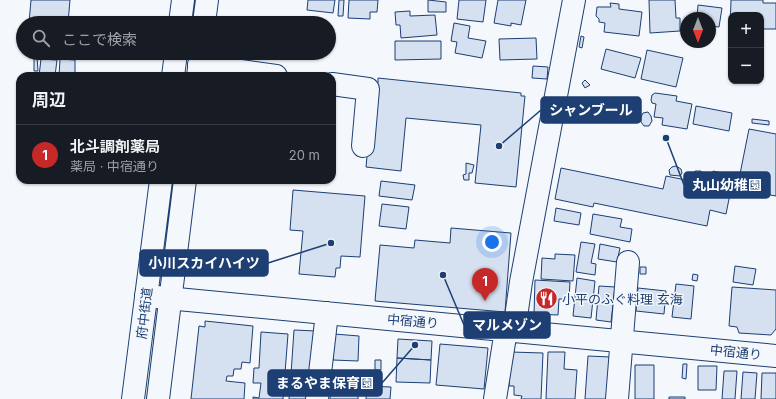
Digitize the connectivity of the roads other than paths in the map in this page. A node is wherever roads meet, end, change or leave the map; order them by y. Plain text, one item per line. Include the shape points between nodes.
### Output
1 (183, 0) edge
2 (207, 0) edge
3 (574, 0) edge
4 (181, 16) edge
5 (205, 16) edge
6 (175, 60) edge
7 (199, 65) edge
8 (174, 72) edge
9 (248, 72) edge
10 (336, 84) edge
11 (363, 146) dead end
12 (160, 184) edge
13 (184, 184) edge
14 (628, 262) dead end
15 (146, 296) junction
16 (170, 298) junction
17 (326, 313) junction
18 (510, 331) junction
19 (622, 341) junction
20 (776, 356) edge
21 (133, 399) edge
22 (158, 399) edge
23 (317, 399) edge
24 (495, 399) edge
25 (617, 399) edge

1 - 4 street
2 - 5 street
3 - 18 street
6 - 8 street
7 - 9 street
10 - 11 street via 368,88
12 - 15 street, 府中街道
13 - 16 street, 府中街道
14 - 19 street
15 - 16 street, 中宿通り
15 - 21 street, 府中街道
16 - 17 street, 中宿通り
16 - 22 street, 府中街道
17 - 18 street, 中宿通り
17 - 23 street
18 - 19 street, 中宿通り
18 - 24 street
19 - 20 street, 中宿通り
19 - 25 street

